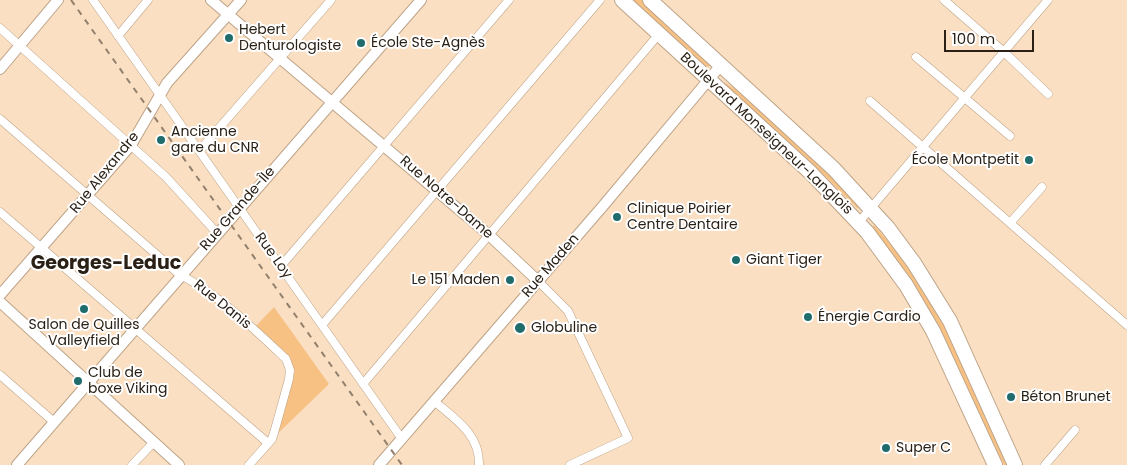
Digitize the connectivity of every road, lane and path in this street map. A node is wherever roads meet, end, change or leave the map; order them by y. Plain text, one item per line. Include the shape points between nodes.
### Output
1 (58, 0) edge
2 (93, 0) edge
3 (148, 0) edge
4 (211, 0) edge
5 (241, 0) edge
6 (331, 0) edge
7 (421, 0) edge
8 (509, 0) edge
9 (600, 0) edge
10 (622, 0) edge
11 (650, 0) edge
12 (944, 0) edge
13 (1037, 0) edge
14 (1046, 3) edge
15 (228, 15) junction
16 (0, 28) edge
17 (659, 34) junction
18 (118, 36) junction
19 (20, 46) junction
20 (1004, 52) junction
21 (916, 57) dead end
22 (280, 58) junction
23 (721, 65) junction
24 (0, 69) edge
25 (708, 79) junction
26 (1048, 94) dead end
27 (159, 95) junction
28 (964, 98) junction
29 (870, 101) dead end
30 (332, 102) junction
31 (0, 119) edge
32 (1010, 136) dead end
33 (131, 145) junction
34 (385, 146) junction
35 (922, 147) junction
36 (199, 151) junction
37 (1042, 186) dead end
38 (437, 191) junction
39 (87, 196) junction
40 (871, 207) junction
41 (238, 208) junction
42 (0, 212) edge
43 (858, 222) junction
44 (1010, 223) junction
45 (217, 233) junction
46 (490, 235) junction
47 (41, 248) junction
48 (281, 266) junction
49 (181, 275) junction
50 (538, 281) junction
51 (0, 295) edge
52 (0, 302) edge
53 (322, 325) junction
54 (1127, 325) edge
55 (135, 328) junction
56 (0, 375) edge
57 (88, 382) junction
58 (363, 384) junction
59 (434, 401) junction
60 (54, 422) junction
61 (1075, 430) dead end
62 (402, 439) junction
63 (154, 442) junction
64 (268, 443) junction
65 (992, 462) edge
66 (17, 465) edge
67 (132, 465) edge
68 (179, 465) edge
69 (249, 465) edge
70 (379, 465) edge
71 (478, 465) edge
72 (570, 465) edge
73 (1015, 465) edge
74 (1045, 465) edge

1 - 19 street
2 - 18 street, Rue Loy
3 - 18 street
4 - 15 street, Rue Notre-Dame
5 - 15 street, Rue Alexandre
6 - 22 street
7 - 30 street, Rue Grande-Île
8 - 34 street
9 - 38 street
10 - 17 highway, Boulevard Monseigneur-Langlois
11 - 23 highway, Boulevard Monseigneur-Langlois
12 - 20 street
13 - 14 street
14 - 20 street
15 - 22 street, Rue Notre-Dame
15 - 27 street, Rue Alexandre
16 - 19 street
17 - 25 highway, Boulevard Monseigneur-Langlois
17 - 46 street
18 - 27 street, Rue Loy
19 - 24 street
19 - 33 street
20 - 26 street
20 - 28 street
21 - 28 street
22 - 30 street, Rue Notre-Dame
22 - 36 street
23 - 25 street, Rue Maden
23 - 40 highway, Boulevard Monseigneur-Langlois via 825,160
25 - 43 highway, Boulevard Monseigneur-Langlois via 822,184
25 - 50 street, Rue Maden
27 - 33 street, Rue Alexandre
27 - 36 street, Rue Loy
28 - 32 street
28 - 35 street
29 - 35 street
30 - 34 street, Rue Notre-Dame
30 - 41 street, Rue Grande-Île
31 - 39 street, Rue Danis
33 - 39 street, Rue Alexandre
33 - 45 street via 166,177
34 - 38 street, Rue Notre-Dame
34 - 48 street
35 - 40 street
35 - 44 street
36 - 41 street, Rue Loy
37 - 44 street
38 - 46 street, Rue Notre-Dame
38 - 53 street
39 - 47 street, Rue Alexandre
39 - 49 street, Rue Danis
40 - 43 street
40 - 73 highway, Boulevard Monseigneur-Langlois via 914,263 950,321
41 - 45 street, Rue Grande-Île
41 - 48 street, Rue Loy
42 - 47 street
43 - 65 highway, Boulevard Monseigneur-Langlois via 903,281 928,322
44 - 54 street
45 - 49 street, Rue Grande-Île
46 - 50 street, Rue Notre-Dame
46 - 58 street
47 - 51 street, Rue Alexandre
47 - 55 street
48 - 53 street, Rue Loy
49 - 55 street, Rue Grande-Île
49 - 64 street, Rue Danis via 222,302 289,364 274,433
50 - 59 street, Rue Maden
50 - 72 street, Rue Notre-Dame via 568,311 628,438
52 - 57 street
53 - 58 street, Rue Loy
55 - 57 street, Rue Grande-Île
55 - 64 street
56 - 60 street
57 - 60 street, Rue Grande-Île
57 - 63 street
58 - 62 street, Rue Loy
59 - 62 street, Rue Maden
59 - 71 street via 474,439
60 - 66 street, Rue Grande-Île
61 - 74 street
62 - 70 street, Rue Maden
63 - 67 street
63 - 68 street
64 - 69 street, Rue Danis

